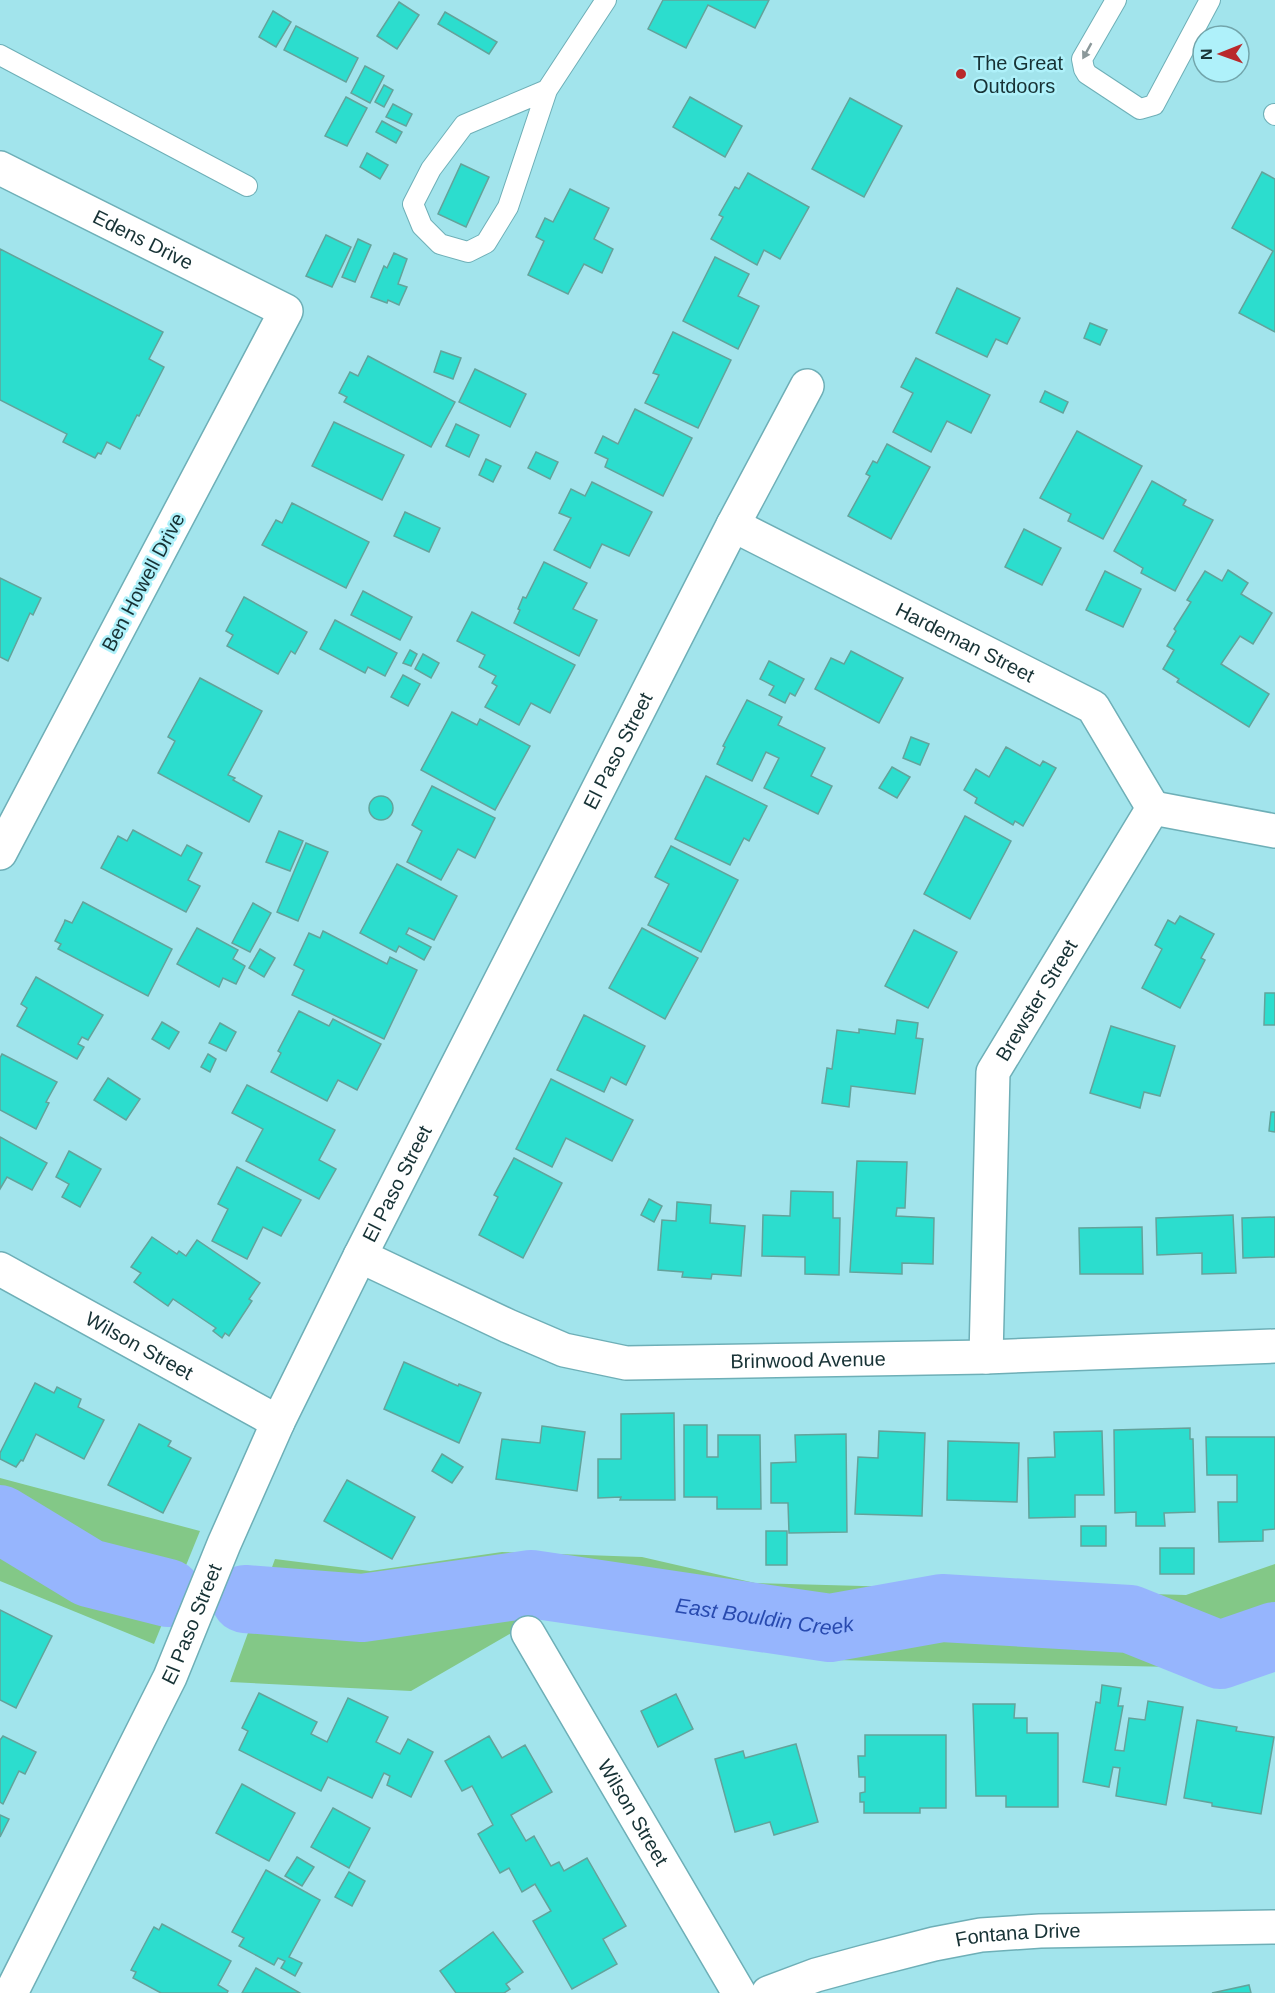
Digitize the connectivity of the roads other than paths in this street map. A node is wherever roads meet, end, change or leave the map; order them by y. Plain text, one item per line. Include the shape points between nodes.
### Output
1 (606, 0) edge
2 (1116, 0) edge
3 (1210, 0) edge
4 (0, 54) edge
5 (547, 90) junction
6 (0, 168) edge
7 (248, 186) dead end
8 (286, 311) joint
9 (807, 386) dead end
10 (733, 525) junction
11 (1153, 807) junction
12 (1275, 831) edge
13 (0, 853) edge
14 (360, 1256) junction
15 (0, 1269) edge
16 (1275, 1346) edge
17 (986, 1356) junction
18 (278, 1422) junction
19 (528, 1634) dead end
20 (1275, 1927) edge
21 (10, 1976) edge
22 (739, 1993) edge
23 (768, 1993) edge

1 - 5 lane
2 -> 3 lane via 1082,64 1087,74 1140,109 1154,105
4 - 7 lane
5 - 5 lane via 464,125 431,169 413,204 422,226 440,243 468,252 486,243 508,207
6 - 8 street, Edens Drive
8 - 13 street, Ben Howell Drive
9 - 10 street, El Paso Street
10 - 11 street, Hardeman Street via 1093,707
10 - 14 street, El Paso Street
11 - 12 street
11 - 17 street, Brewster Street via 993,1072
14 - 17 street, Brinwood Avenue via 564,1350 627,1363
14 - 18 street, El Paso Street
15 - 18 street, Wilson Street
16 - 17 street, Brinwood Avenue
18 - 21 street, El Paso Street via 170,1677
19 - 22 street, Wilson Street
20 - 23 street, Fontana Drive via 981,1935 854,1964

